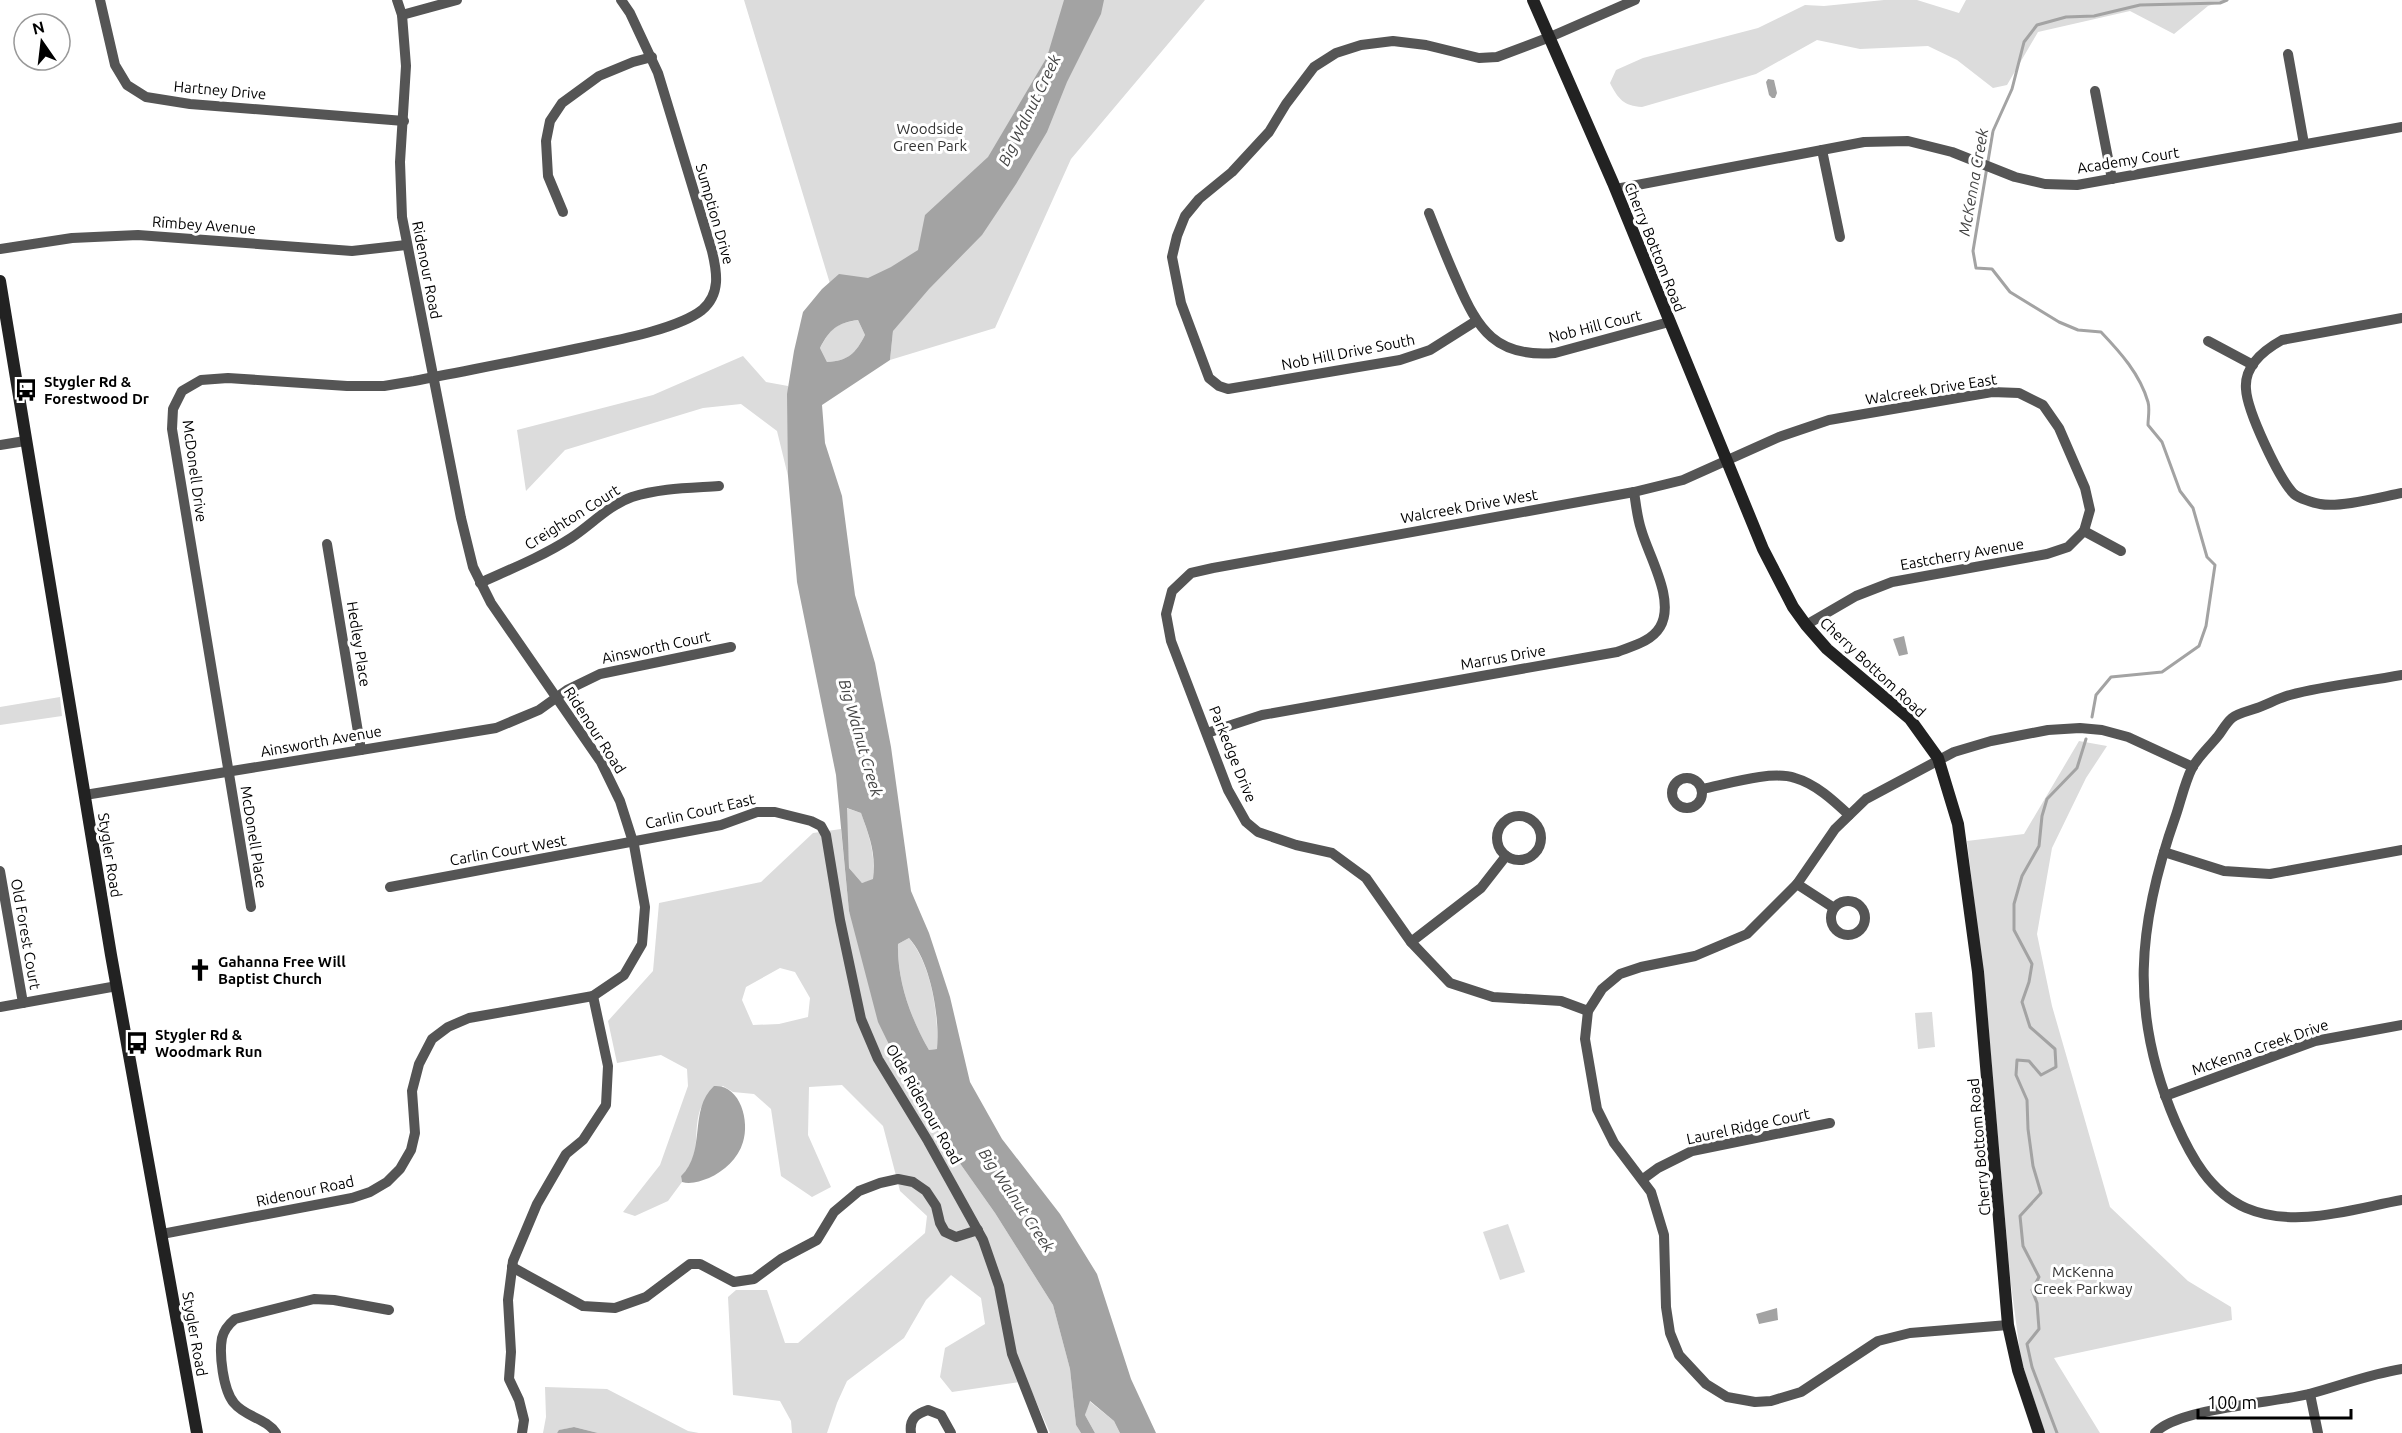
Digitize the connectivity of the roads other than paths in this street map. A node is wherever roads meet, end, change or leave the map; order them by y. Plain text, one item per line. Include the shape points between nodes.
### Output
1 (100, 0) edge
2 (397, 0) edge
3 (457, 0) edge
4 (621, 0) edge
5 (1533, 0) edge
6 (1635, 0) edge
7 (402, 15) junction
8 (1550, 37) junction
9 (2288, 54) dead end
10 (652, 57) junction
11 (2095, 91) dead end
12 (404, 121) junction
13 (2402, 127) edge
14 (2304, 144) junction
15 (1822, 150) junction
16 (2112, 179) junction
17 (1616, 189) junction
18 (563, 212) dead end
19 (1429, 213) dead end
20 (1840, 237) dead end
21 (406, 245) junction
22 (0, 249) edge
23 (0, 281) edge
24 (2402, 318) edge
25 (1476, 321) junction
26 (1669, 322) junction
27 (2208, 341) dead end
28 (2253, 365) junction
29 (433, 378) junction
30 (25, 441) junction
31 (0, 445) edge
32 (1726, 460) junction
33 (718, 486) dead end
34 (1634, 492) junction
35 (2402, 493) edge
36 (2084, 531) junction
37 (327, 544) dead end
38 (2121, 551) dead end
39 (1213, 568) joint
40 (480, 583) junction
41 (1806, 625) junction
42 (731, 647) dead end
43 (2402, 675) edge
44 (556, 697) junction
45 (1207, 732) junction
46 (361, 750) junction
47 (1938, 758) junction
48 (2193, 767) junction
49 (229, 772) junction
50 (1702, 789) dead end
51 (85, 795) junction
52 (775, 812) joint
53 (1849, 815) junction
54 (632, 842) junction
55 (2402, 850) edge
56 (2164, 852) junction
57 (1506, 856) junction
58 (0, 871) edge
59 (1797, 884) junction
60 (390, 887) dead end
61 (251, 907) dead end
62 (1834, 908) dead end
63 (1412, 942) junction
64 (117, 986) junction
65 (593, 996) junction
66 (23, 1003) junction
67 (0, 1007) edge
68 (1588, 1011) junction
69 (2402, 1025) edge
70 (2165, 1096) junction
71 (1830, 1123) dead end
72 (1643, 1179) junction
73 (2402, 1200) edge
74 (978, 1230) junction
75 (162, 1234) junction
76 (512, 1267) junction
77 (389, 1310) dead end
78 (2008, 1324) junction
79 (2402, 1369) edge
80 (2310, 1394) junction
81 (197, 1433) edge
82 (276, 1433) edge
83 (522, 1433) edge
84 (911, 1433) edge
85 (951, 1433) edge
86 (1043, 1433) edge
87 (2040, 1433) edge
88 (2155, 1433) edge
89 (2318, 1433) edge

1 - 12 street, Hartney Drive via 115,65 127,85 146,98
2 - 7 street, Ridenour Road
3 - 7 street
4 - 10 street, Sumption Drive
5 - 8 main road, Cherry Bottom Road
6 - 8 street
7 - 12 street, Ridenour Road via 406,66
8 - 17 main road, Cherry Bottom Road
8 - 25 street, Nob Hill Drive South via 1497,57 1479,58 1393,41 1336,52 1314,67 1269,132 1185,216 1172,257 1181,303 1209,378 1228,389 1400,360 1430,350
9 - 14 street
10 - 18 street via 599,76 562,104 550,121 546,141 548,176
10 - 29 street, Sumption Drive via 717,273 711,297 689,317 649,333
11 - 16 street
12 - 21 street, Ridenour Road via 400,162
13 - 14 street, Academy Court
14 - 16 street, Academy Court
15 - 16 street, Academy Court via 1864,142 1908,141 2045,184
15 - 17 street, Academy Court
15 - 20 street
17 - 26 main road, Cherry Bottom Road
19 - 25 street, Nob Hill Court
21 - 22 street, Rimbey Avenue via 352,251 138,236 72,238
21 - 29 street, Ridenour Road
23 - 30 main road, Stygler Road
24 - 28 street via 2282,340 2265,350
25 - 26 street, Nob Hill Court via 1506,346 1539,354 1573,350
26 - 32 main road, Cherry Bottom Road
27 - 28 street
28 - 35 street via 2246,388 2252,412 2272,460 2295,495 2320,505
29 - 40 street, Ridenour Road via 461,518
29 - 49 street, McDonell Drive via 375,386 228,378 201,380 182,391 173,409 171,429
30 - 31 street
30 - 51 main road, Stygler Road
32 - 34 street, Walcreek Drive West via 1683,480
32 - 36 street, Walcreek Drive East via 1829,420 1992,392 2019,393 2043,405 2059,428 2085,488 2090,510
32 - 41 main road, Cherry Bottom Road via 1763,549 1792,607
33 - 40 street, Creighton Court via 670,489 630,498 547,552
34 - 39 street, Walcreek Drive West
34 - 45 street, Marrus Drive via 1640,527 1661,584 1666,610 1660,627 1649,639 1617,652 1262,716
36 - 38 street
36 - 41 street, Eastcherry Avenue via 2068,547 2047,554 1892,582 1856,596
37 - 46 street, Hedley Place
39 - 45 street, Parkedge Drive via 1191,573 1172,591 1166,614 1171,641
40 - 44 street, Ridenour Road
41 - 47 main road, Cherry Bottom Road via 1827,649 1910,719
42 - 44 street, Ainsworth Court via 600,674
43 - 48 street via 2289,695 2232,718
44 - 46 street, Ainsworth Avenue via 539,710 496,728
44 - 54 street, Ridenour Road via 601,762 621,801
45 - 63 street, Parkedge Drive via 1228,790 1246,822 1258,832 1332,853 1366,879
46 - 49 street, Ainsworth Avenue
47 - 48 street via 1991,741 2080,728 2128,737
47 - 53 street via 1866,799
47 - 78 main road, Cherry Bottom Road via 1958,824 1978,972
48 - 56 street
49 - 51 street, Ainsworth Avenue
49 - 61 street, McDonell Place
50 - 53 street via 1773,776 1795,777 1826,794
51 - 64 main road, Stygler Road
52 - 54 street, Carlin Court East via 757,812 721,825
52 - 74 street, Olde Ridenour Road via 811,821 821,826 826,835 861,1019 878,1059
53 - 59 street
54 - 60 street, Carlin Court West
54 - 65 street, Ridenour Road via 645,907 642,944 624,975
55 - 56 street via 2270,874 2224,872
56 - 70 street via 2148,918 2143,989 2152,1056
57 - 57 street via 1497,845 1501,824 1514,817 1533,821 1541,833 1536,852 1523,860
57 - 63 street via 1481,888
58 - 66 street, Old Forest Court
59 - 62 street
59 - 68 street via 1747,934 1695,956 1620,974 1602,989
63 - 68 street, Parkedge Drive via 1450,983 1493,997 1561,1001
64 - 66 street
64 - 75 main road, Stygler Road
65 - 75 street, Ridenour Road via 469,1017 432,1039 416,1072 412,1091 411,1150 400,1169 370,1192
65 - 76 street via 608,1066 606,1105 583,1140 566,1154 526,1228
66 - 67 street
68 - 72 street via 1585,1039 1597,1109 1614,1143
69 - 70 street, McKenna Creek Drive via 2315,1041
70 - 73 street via 2199,1168 2231,1200 2247,1208 2294,1218
71 - 72 street, Laurel Ridge Court via 1692,1150
72 - 78 street via 1664,1235 1666,1306 1673,1344 1688,1368 1727,1397 1755,1402 1786,1398 1816,1383 1864,1348 1893,1336
74 - 76 street via 956,1237 945,1232 926,1191 913,1182 898,1179 859,1191 834,1212 817,1240 754,1279 734,1282 700,1264 690,1264 646,1298 615,1308 583,1306
74 - 86 street, Olde Ridenour Road via 999,1286 1012,1354
75 - 81 main road, Stygler Road
76 - 83 street via 508,1300 509,1379 524,1420
77 - 82 street via 314,1299 235,1319 227,1325 222,1338 222,1365 228,1394 240,1408
78 - 87 main road, Cherry Bottom Road via 2018,1370
79 - 80 street
80 - 88 street via 2185,1417 2161,1426
80 - 89 street
84 - 85 street via 915,1416 928,1410 941,1415

